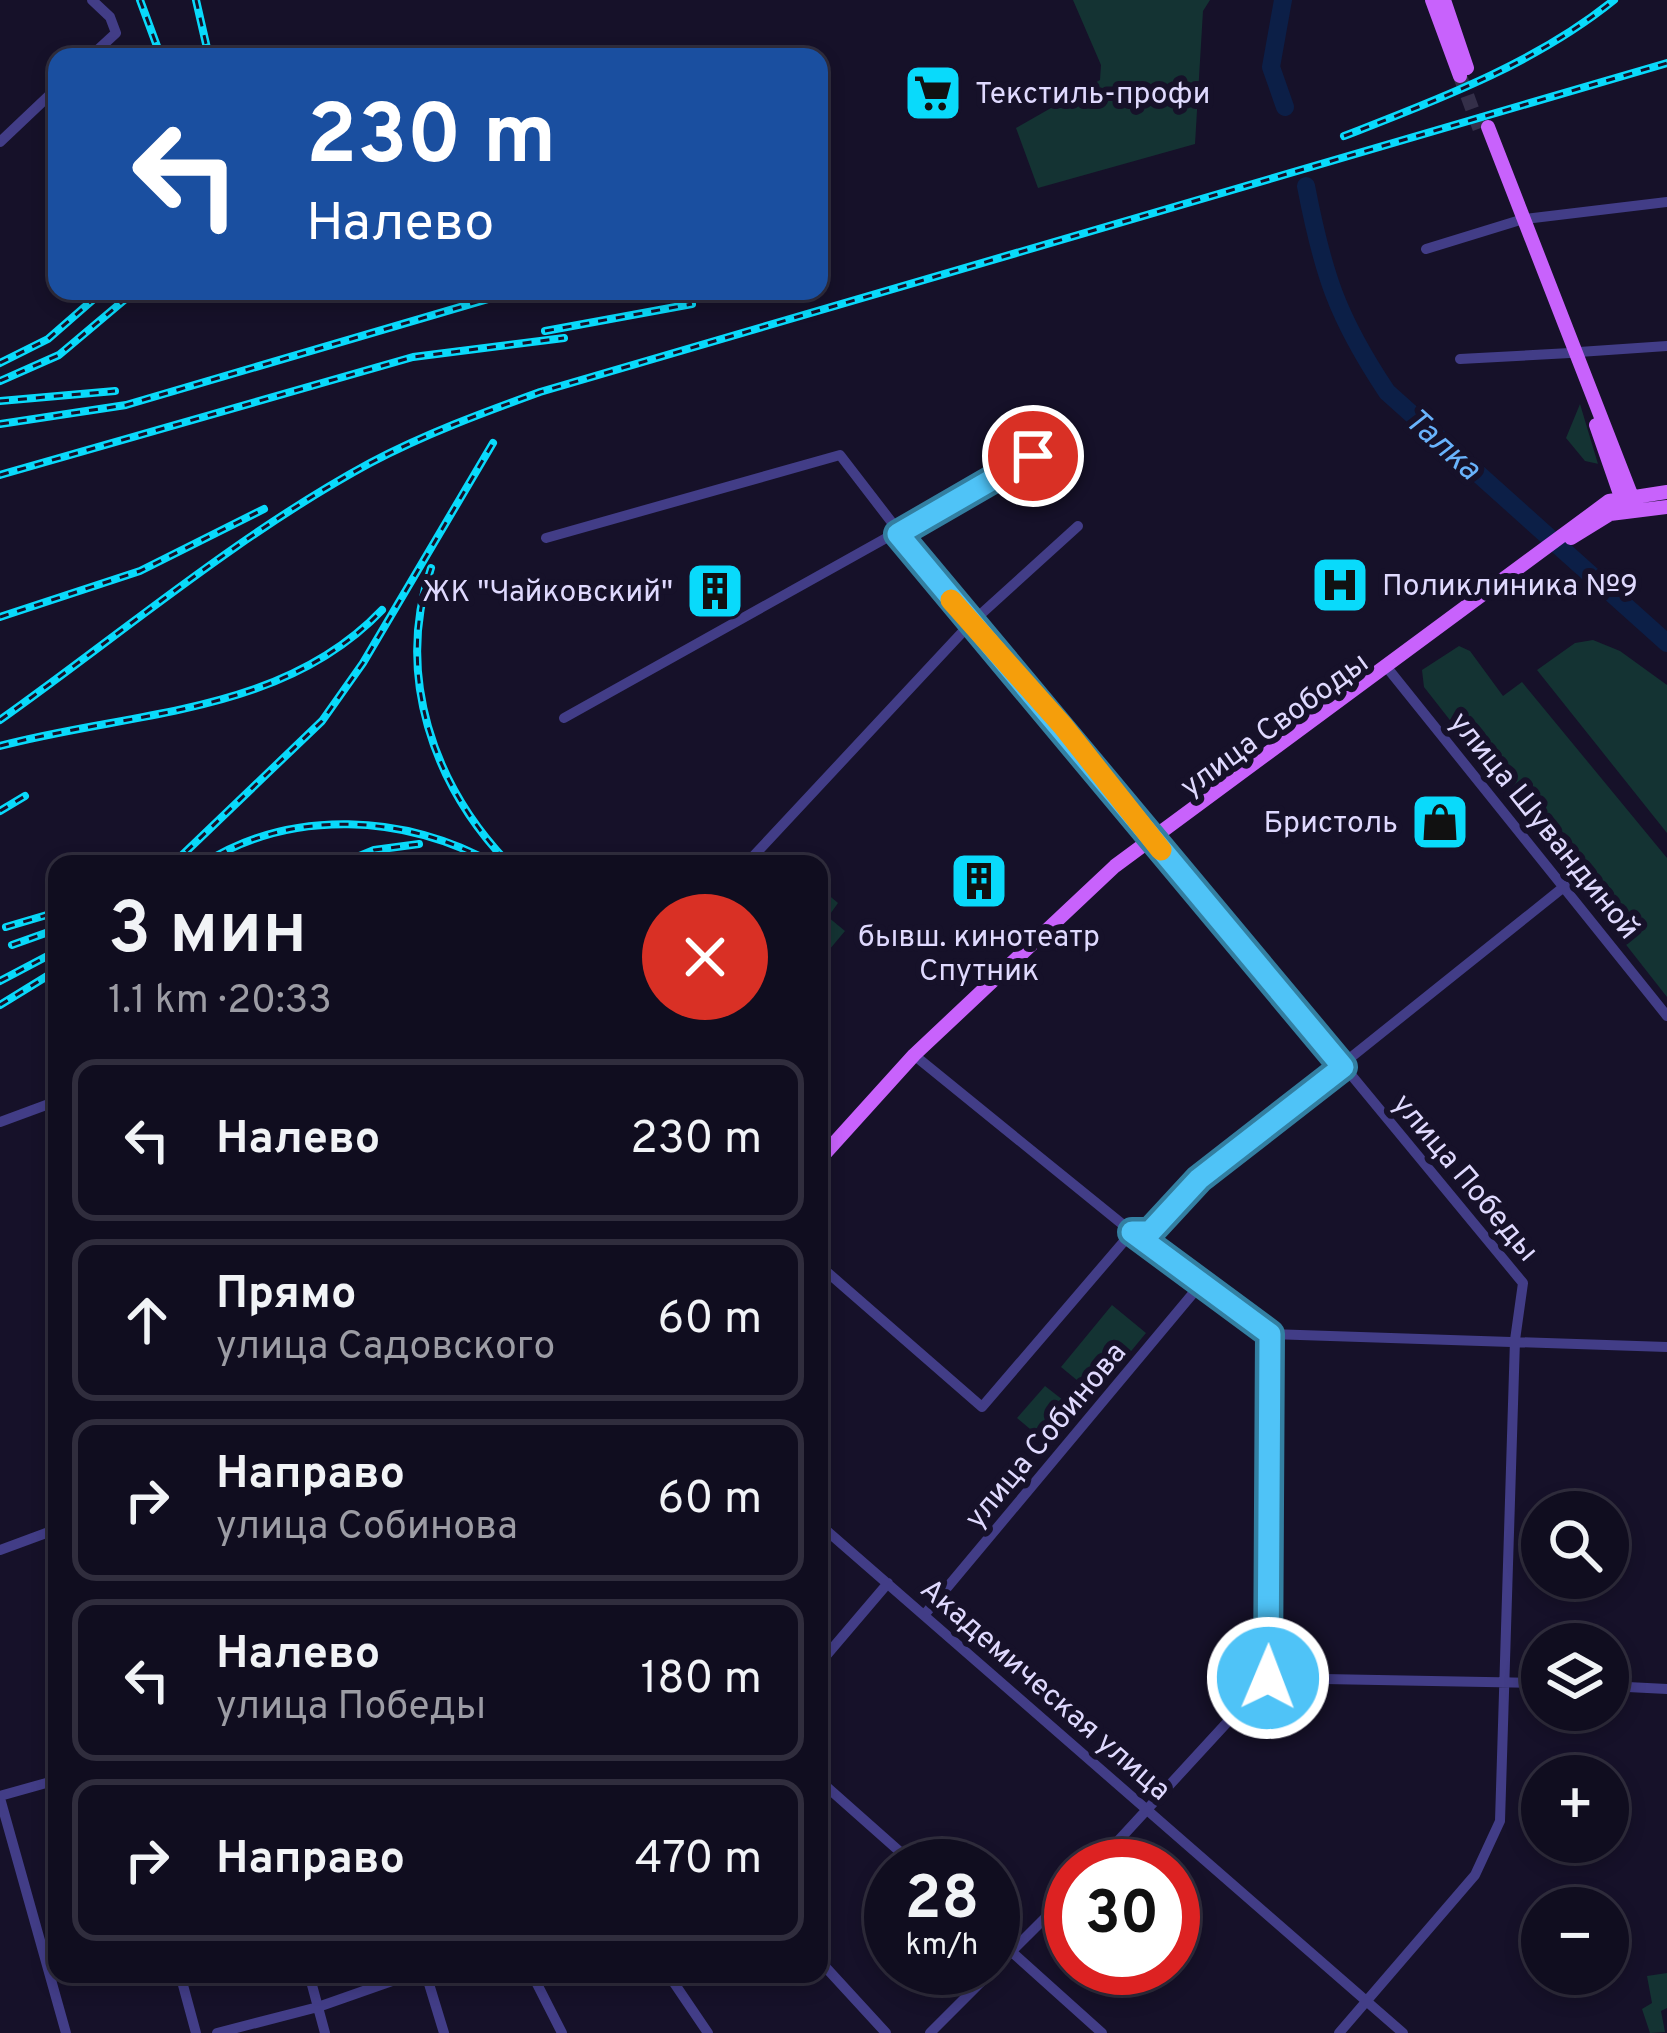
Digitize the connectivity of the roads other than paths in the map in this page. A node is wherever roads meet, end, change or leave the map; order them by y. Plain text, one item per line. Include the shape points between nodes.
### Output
1 (92, 0) edge
2 (1439, 3) edge
3 (100, 48) edge
4 (1465, 75) tunnel mouth
5 (48, 96) edge
6 (1484, 128) tunnel mouth
7 (1, 140) edge
8 (1667, 202) edge
9 (1521, 220) junction
10 (1426, 249) dead end
11 (1667, 346) edge
12 (1574, 352) junction
13 (1460, 359) dead end
14 (1033, 456) dead end
15 (1667, 492) edge
16 (1628, 502) junction
17 (1667, 507) edge
18 (1078, 526) dead end
19 (898, 534) junction
20 (546, 538) dead end
21 (970, 624) junction
22 (1387, 669) junction
23 (564, 718) dead end
24 (1153, 841) junction
25 (754, 855) edge
26 (1564, 886) junction
27 (1667, 1016) edge
28 (917, 1057) junction
29 (1343, 1067) junction
30 (48, 1104) edge
31 (0, 1122) edge
32 (828, 1151) edge
33 (828, 1161) edge
34 (1132, 1232) junction
35 (828, 1273) edge
36 (1200, 1285) junction
37 (1270, 1334) junction
38 (1515, 1340) junction
39 (1667, 1347) edge
40 (48, 1532) edge
41 (828, 1532) edge
42 (0, 1550) edge
43 (888, 1583) junction
44 (925, 1614) junction
45 (828, 1653) edge
46 (1268, 1678) junction
47 (1506, 1682) junction
48 (1521, 1682) edge
49 (1629, 1687) edge
50 (1667, 1689) edge
51 (48, 1783) edge
52 (828, 1788) edge
53 (0, 1797) edge
54 (1146, 1809) junction
55 (886, 1839) edge
56 (1119, 1839) edge
57 (1044, 1922) edge
58 (1020, 1948) edge
59 (1020, 1959) edge
60 (48, 1969) edge
61 (828, 1970) edge
62 (52, 1983) edge
63 (182, 1983) edge
64 (311, 1983) edge
65 (386, 1983) edge
66 (429, 1983) edge
67 (537, 1983) edge
68 (674, 1983) edge
69 (971, 1995) edge
70 (1366, 2001) junction
71 (317, 2007) junction
72 (66, 2033) edge
73 (196, 2033) edge
74 (217, 2033) edge
75 (325, 2033) edge
76 (444, 2033) edge
77 (562, 2033) edge
78 (708, 2033) edge
79 (886, 2033) edge
80 (930, 2033) edge
81 (1102, 2033) edge
82 (1339, 2033) edge
83 (1403, 2033) edge

1 - 3 street via 116,33
2 - 4 main road
5 - 7 street
6 - 9 main road
8 - 9 street
9 - 10 street
9 - 12 main road
11 - 12 street
12 - 13 street
12 - 16 main road
14 - 19 street
15 - 16 main road
16 - 17 main road
16 - 22 main road, улица Свободы via 1572,532
18 - 21 street
19 - 20 street, улица Победы via 840,455
19 - 21 street, улица Победы
19 - 23 street
21 - 24 street, улица Победы
21 - 25 street
22 - 24 main road, улица Свободы
22 - 26 street, улица Шувандиной
24 - 28 main road, улица Свободы
24 - 29 street, улица Победы
26 - 27 street, улица Шувандиной
26 - 29 street
28 - 32 main road, улица Свободы
28 - 33 main road, улица Свободы
28 - 34 street
29 - 34 street via 1199,1179 1150,1232
29 - 38 street, улица Победы via 1523,1283
30 - 31 street
34 - 35 street via 982,1407
34 - 36 street
36 - 37 street
36 - 44 street, улица Собинова
37 - 38 street
37 - 46 street
38 - 39 street
38 - 47 street, улица Победы
40 - 42 street
41 - 43 street, Академическая улица
43 - 44 street, Академическая улица
43 - 45 street
44 - 54 street, Академическая улица
46 - 47 street
46 - 54 street
47 - 48 street
47 - 70 street, улица Победы via 1500,1821 1474,1875
49 - 50 street
51 - 53 street
52 - 55 street
53 - 60 street
54 - 56 street
54 - 70 street, Академическая улица
57 - 58 street
59 - 81 street
61 - 79 street
62 - 72 street
63 - 73 street
64 - 71 street
65 - 71 street
66 - 76 street
67 - 77 street
68 - 78 street
69 - 80 street
70 - 82 street, улица Победы
70 - 83 street, Академическая улица
71 - 74 street
71 - 75 street

